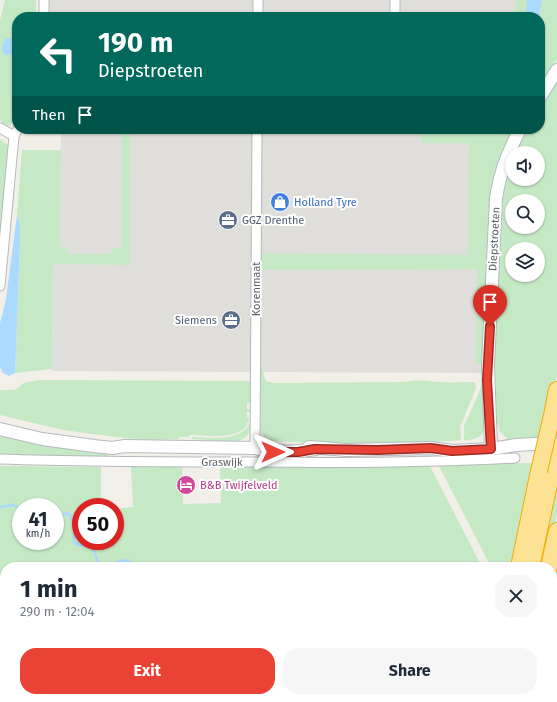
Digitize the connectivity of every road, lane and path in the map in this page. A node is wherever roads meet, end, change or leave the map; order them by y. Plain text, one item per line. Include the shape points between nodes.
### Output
1 (44, 0) edge
2 (258, 0) edge
3 (395, 0) edge
4 (44, 12) edge
5 (258, 12) edge
6 (395, 12) edge
7 (557, 70) edge
8 (545, 89) edge
9 (0, 128) edge
10 (12, 131) edge
11 (16, 134) edge
12 (258, 134) edge
13 (518, 134) edge
14 (0, 286) edge
15 (557, 390) edge
16 (0, 424) edge
17 (0, 430) edge
18 (557, 443) edge
19 (125, 446) junction
20 (491, 446) junction
21 (255, 448) junction
22 (557, 448) edge
23 (515, 458) dead end
24 (0, 459) edge
25 (546, 470) junction
26 (557, 531) edge
27 (519, 562) edge
28 (532, 562) edge
29 (550, 562) edge

1 - 4 street
2 - 5 street
3 - 6 street
7 - 8 main road
9 - 10 street
11 - 14 street
12 - 21 street, Korenmaat
13 - 20 main road, Diepstroeten via 504,161 496,205 488,365
15 - 25 highway, bridge via 552,411
16 - 19 main road, Graswijk via 49,434 112,441
17 - 19 main road, Graswijk via 94,446
18 - 20 main road, Graswijk via 516,445 502,442
19 - 21 main road, Graswijk
20 - 21 main road, Graswijk via 452,451 431,448 273,452
22 - 25 highway
23 - 24 street, Graswijk via 392,462 124,462
25 - 27 highway
25 - 28 highway
26 - 29 highway

